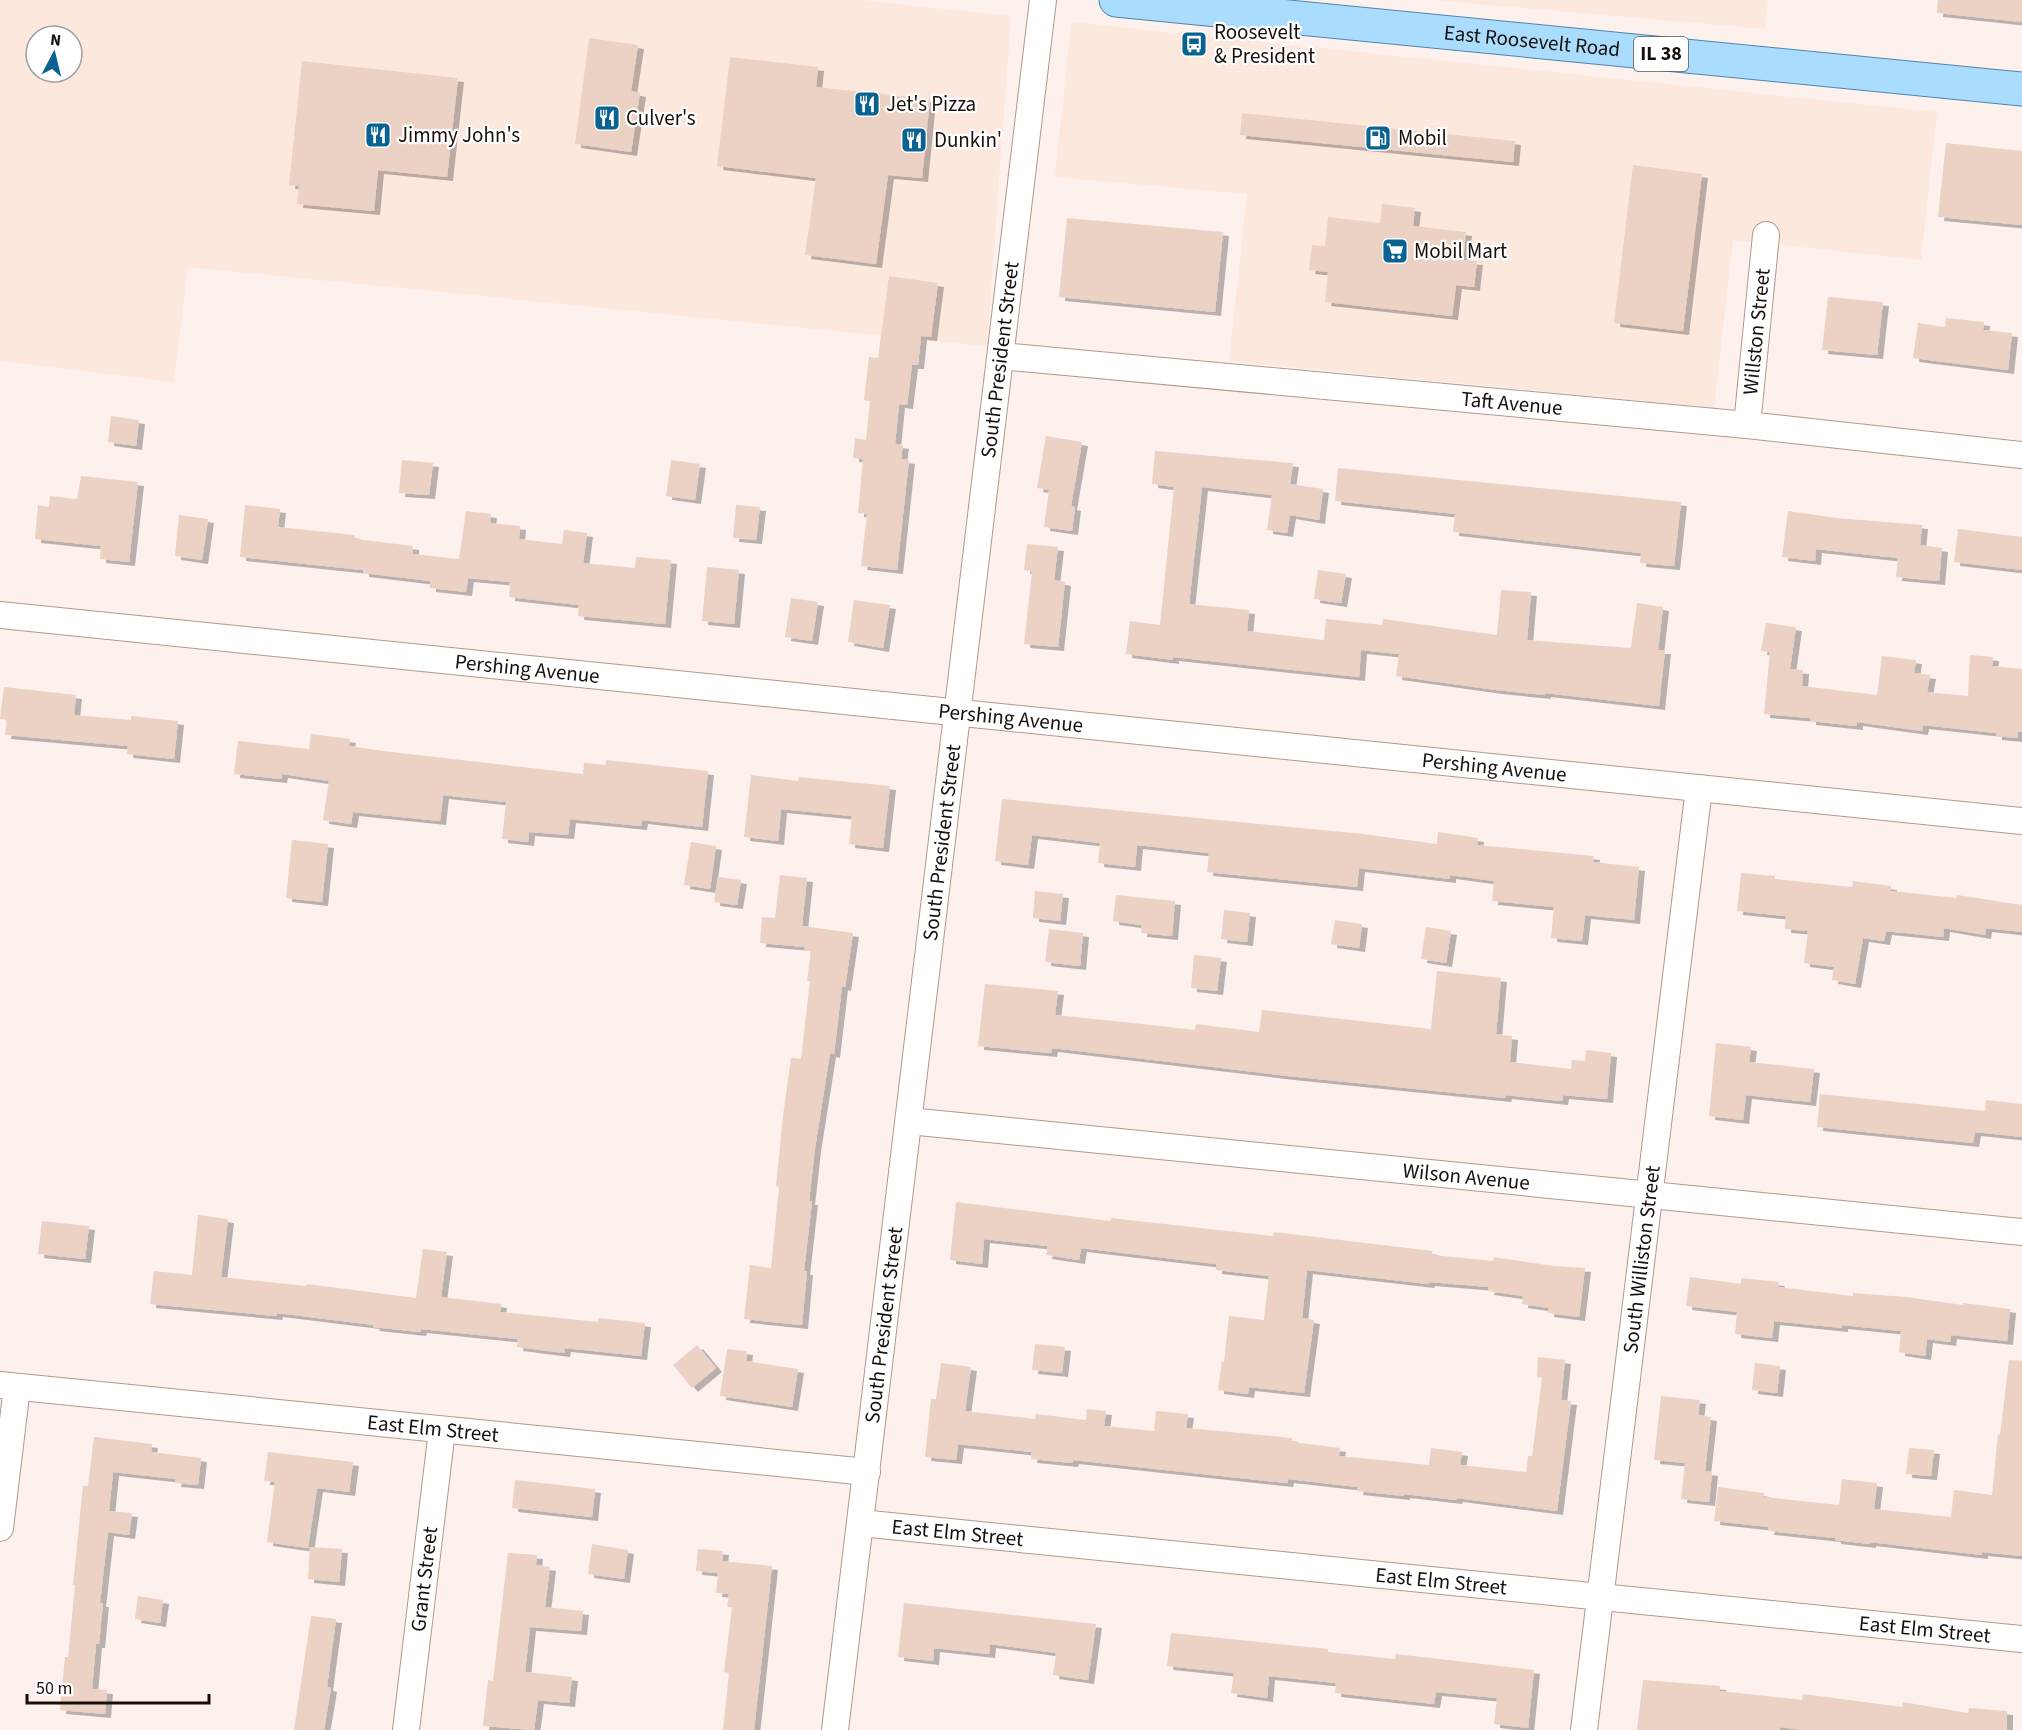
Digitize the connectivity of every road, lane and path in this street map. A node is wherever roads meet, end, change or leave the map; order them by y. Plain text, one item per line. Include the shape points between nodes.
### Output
1 (1043, 0) edge
2 (1116, 0) edge
3 (2022, 89) edge
4 (1766, 235) dead end
5 (1001, 356) junction
6 (1747, 425) junction
7 (2022, 454) edge
8 (0, 615) edge
9 (958, 712) junction
10 (1699, 788) junction
11 (2022, 821) edge
12 (909, 1121) junction
13 (1649, 1195) junction
14 (2022, 1232) edge
15 (8, 1386) edge
16 (442, 1430) junction
17 (867, 1472) junction
18 (860, 1523) junction
19 (0, 1528) edge
20 (1600, 1597) junction
21 (2022, 1639) edge
22 (406, 1730) edge
23 (835, 1730) edge
24 (1584, 1730) edge

1 - 5 street, South President Street
2 - 3 main road, East Roosevelt Road / IL 38
4 - 6 street, Willston Street
5 - 6 street, Taft Avenue
5 - 9 street, South President Street
6 - 7 street, Taft Avenue
8 - 9 street, Pershing Avenue
9 - 10 street, Pershing Avenue
9 - 12 street, South President Street
10 - 11 street, Pershing Avenue
10 - 13 street, South Williston Street
12 - 13 street, Wilson Avenue
12 - 17 street, South President Street
13 - 14 street, Wilson Avenue
13 - 20 street, South Williston Street
15 - 16 street, East Elm Street
15 - 19 street
16 - 17 street, East Elm Street
16 - 22 street, Grant Street
17 - 18 street, South President Street
18 - 20 street, East Elm Street
18 - 23 street
20 - 21 street, East Elm Street
20 - 24 street, South Williston Street

